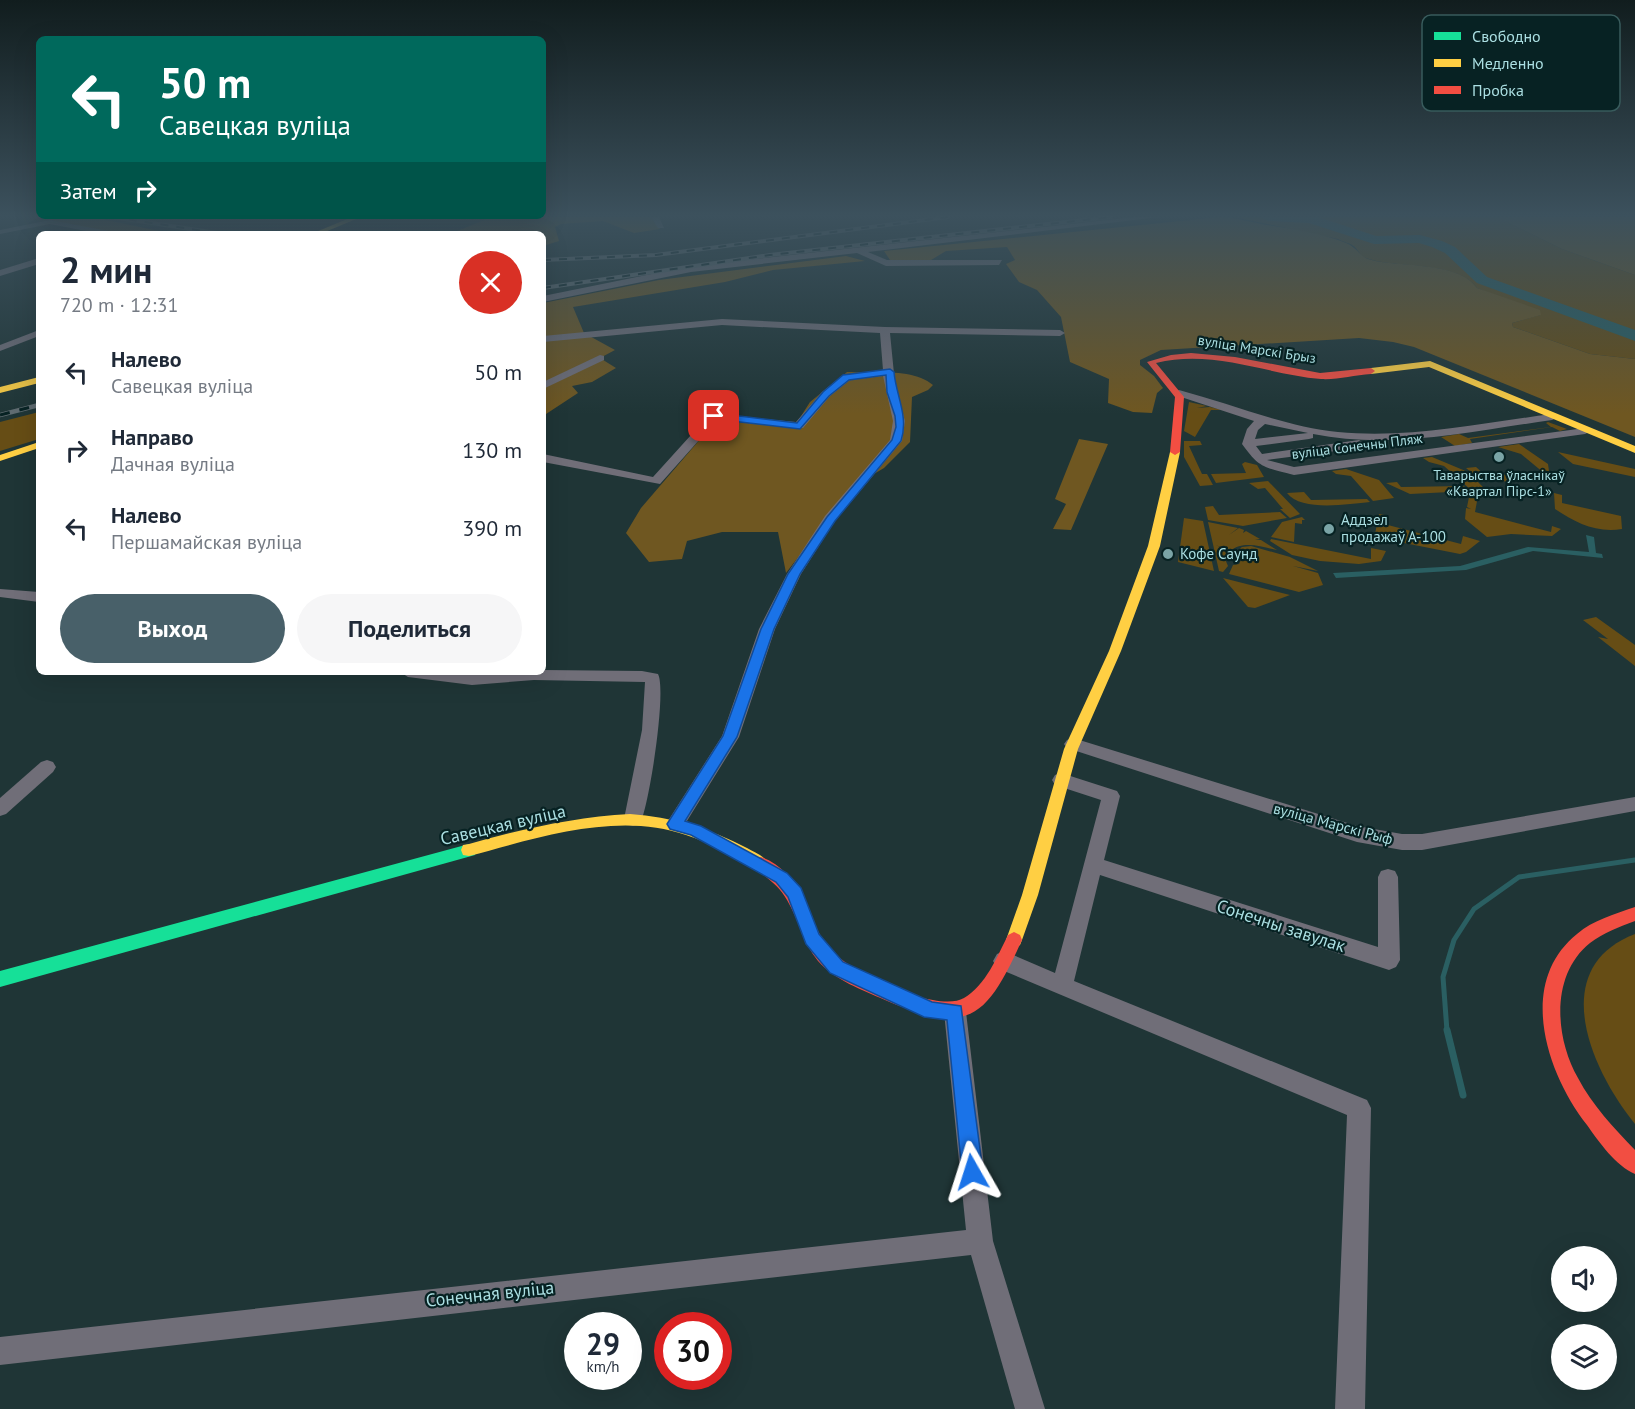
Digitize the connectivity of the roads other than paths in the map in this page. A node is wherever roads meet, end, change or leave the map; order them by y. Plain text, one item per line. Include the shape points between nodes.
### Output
1 (621, 283) edge
2 (546, 297) edge
3 (885, 330) junction
4 (1060, 333) dead end
5 (36, 334) edge
6 (546, 339) edge
7 (0, 348) edge
8 (600, 358) dead end
9 (890, 372) junction
10 (36, 381) edge
11 (546, 385) edge
12 (0, 390) edge
13 (1179, 393) junction
14 (1552, 417) junction
15 (1262, 420) junction
16 (1585, 430) junction
17 (1325, 434) junction
18 (1413, 437) junction
19 (1248, 444) junction
20 (36, 446) edge
21 (1635, 450) edge
22 (0, 458) edge
23 (1257, 458) junction
24 (546, 459) edge
25 (0, 593) edge
26 (36, 597) edge
27 (432, 675) edge
28 (534, 675) edge
29 (534, 675) edge
30 (1073, 744) junction
31 (47, 766) dead end
32 (1061, 780) junction
33 (1635, 804) edge
34 (0, 809) edge
35 (633, 819) junction
36 (675, 824) junction
37 (1094, 865) junction
38 (1388, 877) dead end
39 (1635, 914) edge
40 (1004, 961) junction
41 (0, 979) edge
42 (1062, 986) junction
43 (955, 1012) junction
44 (1635, 1164) edge
45 (980, 1240) junction
46 (0, 1351) edge
47 (1030, 1409) edge
48 (1350, 1409) edge

1 - 2 street
3 - 4 street
3 - 6 street via 705,323
3 - 9 street
5 - 7 street
8 - 11 street
9 - 24 street via 847,377 826,394 800,426 714,416 656,481
9 - 36 street via 891,392 900,416 897,441 831,519 794,574 767,629 730,737
10 - 12 street
13 - 14 street, вуліца Марскі Брыз via 1151,362 1171,355 1195,355 1323,376 1430,364
13 - 15 street, вуліца Сонечны Пляж
13 - 30 street via 1170,488 1151,563
14 - 16 street
14 - 18 street, вуліца Сонечны Пляж
15 - 17 street, вуліца Сонечны Пляж
15 - 19 street via 1253,429
16 - 21 street
16 - 23 street, вуліца Сонечны Пляж via 1294,471
17 - 18 street, вуліца Сонечны Пляж
17 - 19 street
18 - 23 street
19 - 23 street
20 - 22 street
25 - 26 street
27 - 28 street via 472,680
29 - 35 street via 652,678 650,730
30 - 32 street
30 - 33 street, вуліца Марскі Рыф via 1357,834 1401,842 1445,840
31 - 34 street
32 - 37 street via 1111,796
32 - 40 street via 1037,877
35 - 36 street, Савецкая вуліца
35 - 41 street, Савецкая вуліца via 486,846 248,907
36 - 43 street, Савецкая вуліца via 696,831 782,878 799,902 812,939 836,967 931,1011
37 - 38 street, Сонечны завулак via 1389,960
37 - 42 street
39 - 44 street via 1595,929 1575,944 1558,965 1551,986 1552,1020 1560,1060 1573,1089 1605,1134
40 - 42 street
40 - 43 street via 986,991 972,1005
42 - 48 street via 1359,1108
43 - 45 street
45 - 46 street, Сонечная вуліца
45 - 47 street

